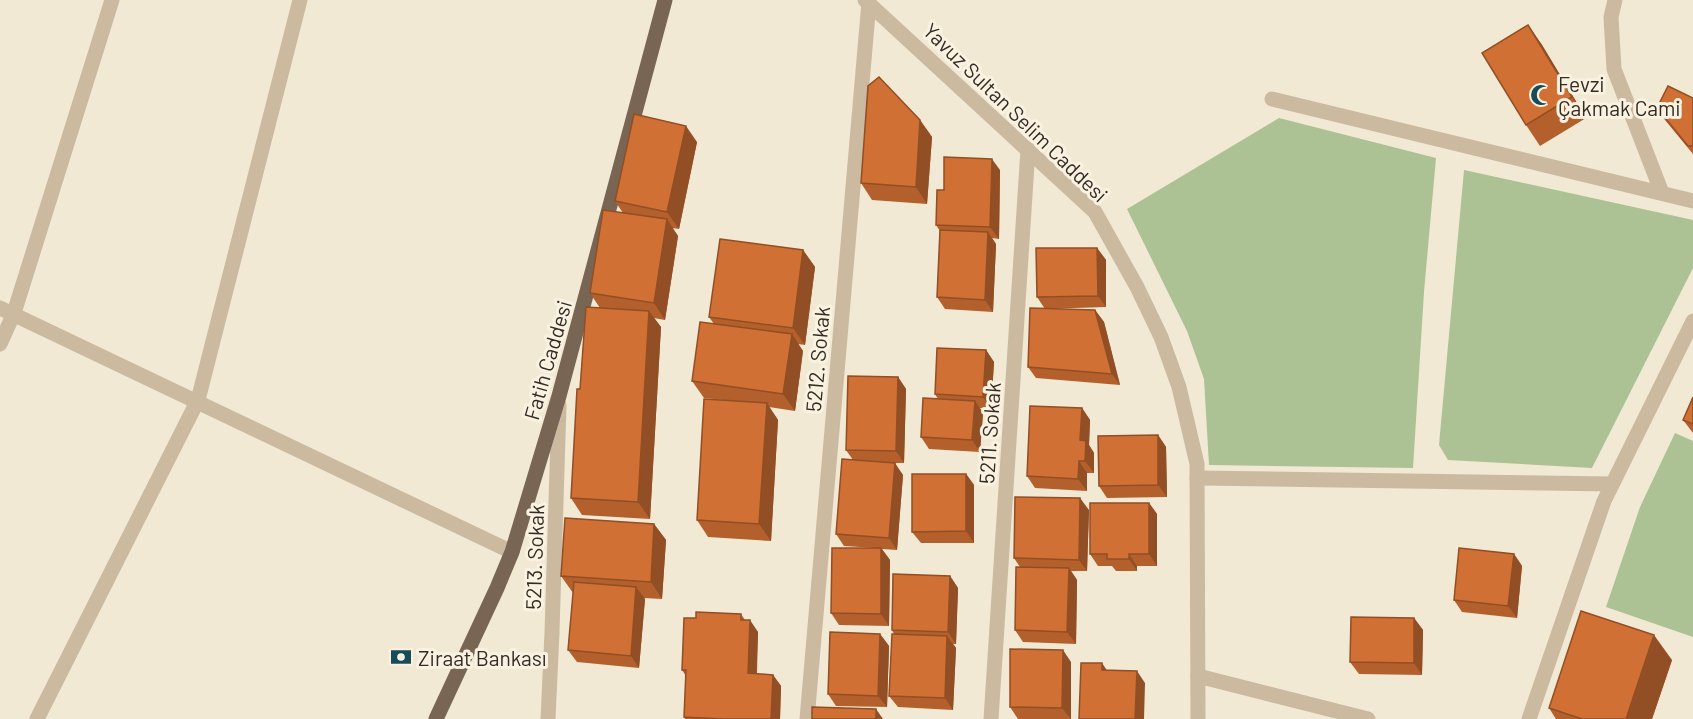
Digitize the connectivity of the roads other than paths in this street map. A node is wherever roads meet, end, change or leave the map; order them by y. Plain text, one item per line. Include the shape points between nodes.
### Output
1 (112, 0) edge
2 (300, 0) edge
3 (665, 0) edge
4 (1615, 0) edge
5 (867, 1) edge
6 (1272, 99) dead end
7 (1028, 149) junction
8 (1662, 193) junction
9 (1693, 201) edge
10 (7, 311) edge
11 (1693, 321) edge
12 (0, 344) edge
13 (560, 396) junction
14 (198, 400) junction
15 (1197, 478) junction
16 (1612, 484) junction
17 (512, 552) junction
18 (1198, 676) junction
19 (37, 719) edge
20 (436, 719) edge
21 (548, 719) edge
22 (807, 719) edge
23 (991, 719) edge
24 (1198, 719) edge
25 (1368, 719) edge
26 (1529, 719) edge

1 - 10 street
2 - 14 street
3 - 13 main road, Fatih Caddesi
4 - 8 street via 1611,17 1614,69
5 - 7 street, Yavuz Sultan Selim Caddesi
5 - 22 street, 5212. Sokak
6 - 8 street
7 - 15 street, Yavuz Sultan Selim Caddesi via 1095,212 1137,286 1179,387
7 - 23 street, 5211. Sokak
8 - 9 street
10 - 12 street
10 - 14 street
11 - 16 street
13 - 17 main road, Fatih Caddesi
13 - 21 street, 5213. Sokak
14 - 17 street
14 - 19 street
15 - 16 street
15 - 18 street, Yavuz Sultan Selim Caddesi
16 - 26 street
17 - 20 main road, Fatih Caddesi
18 - 24 street, Yavuz Sultan Selim Caddesi
18 - 25 street

